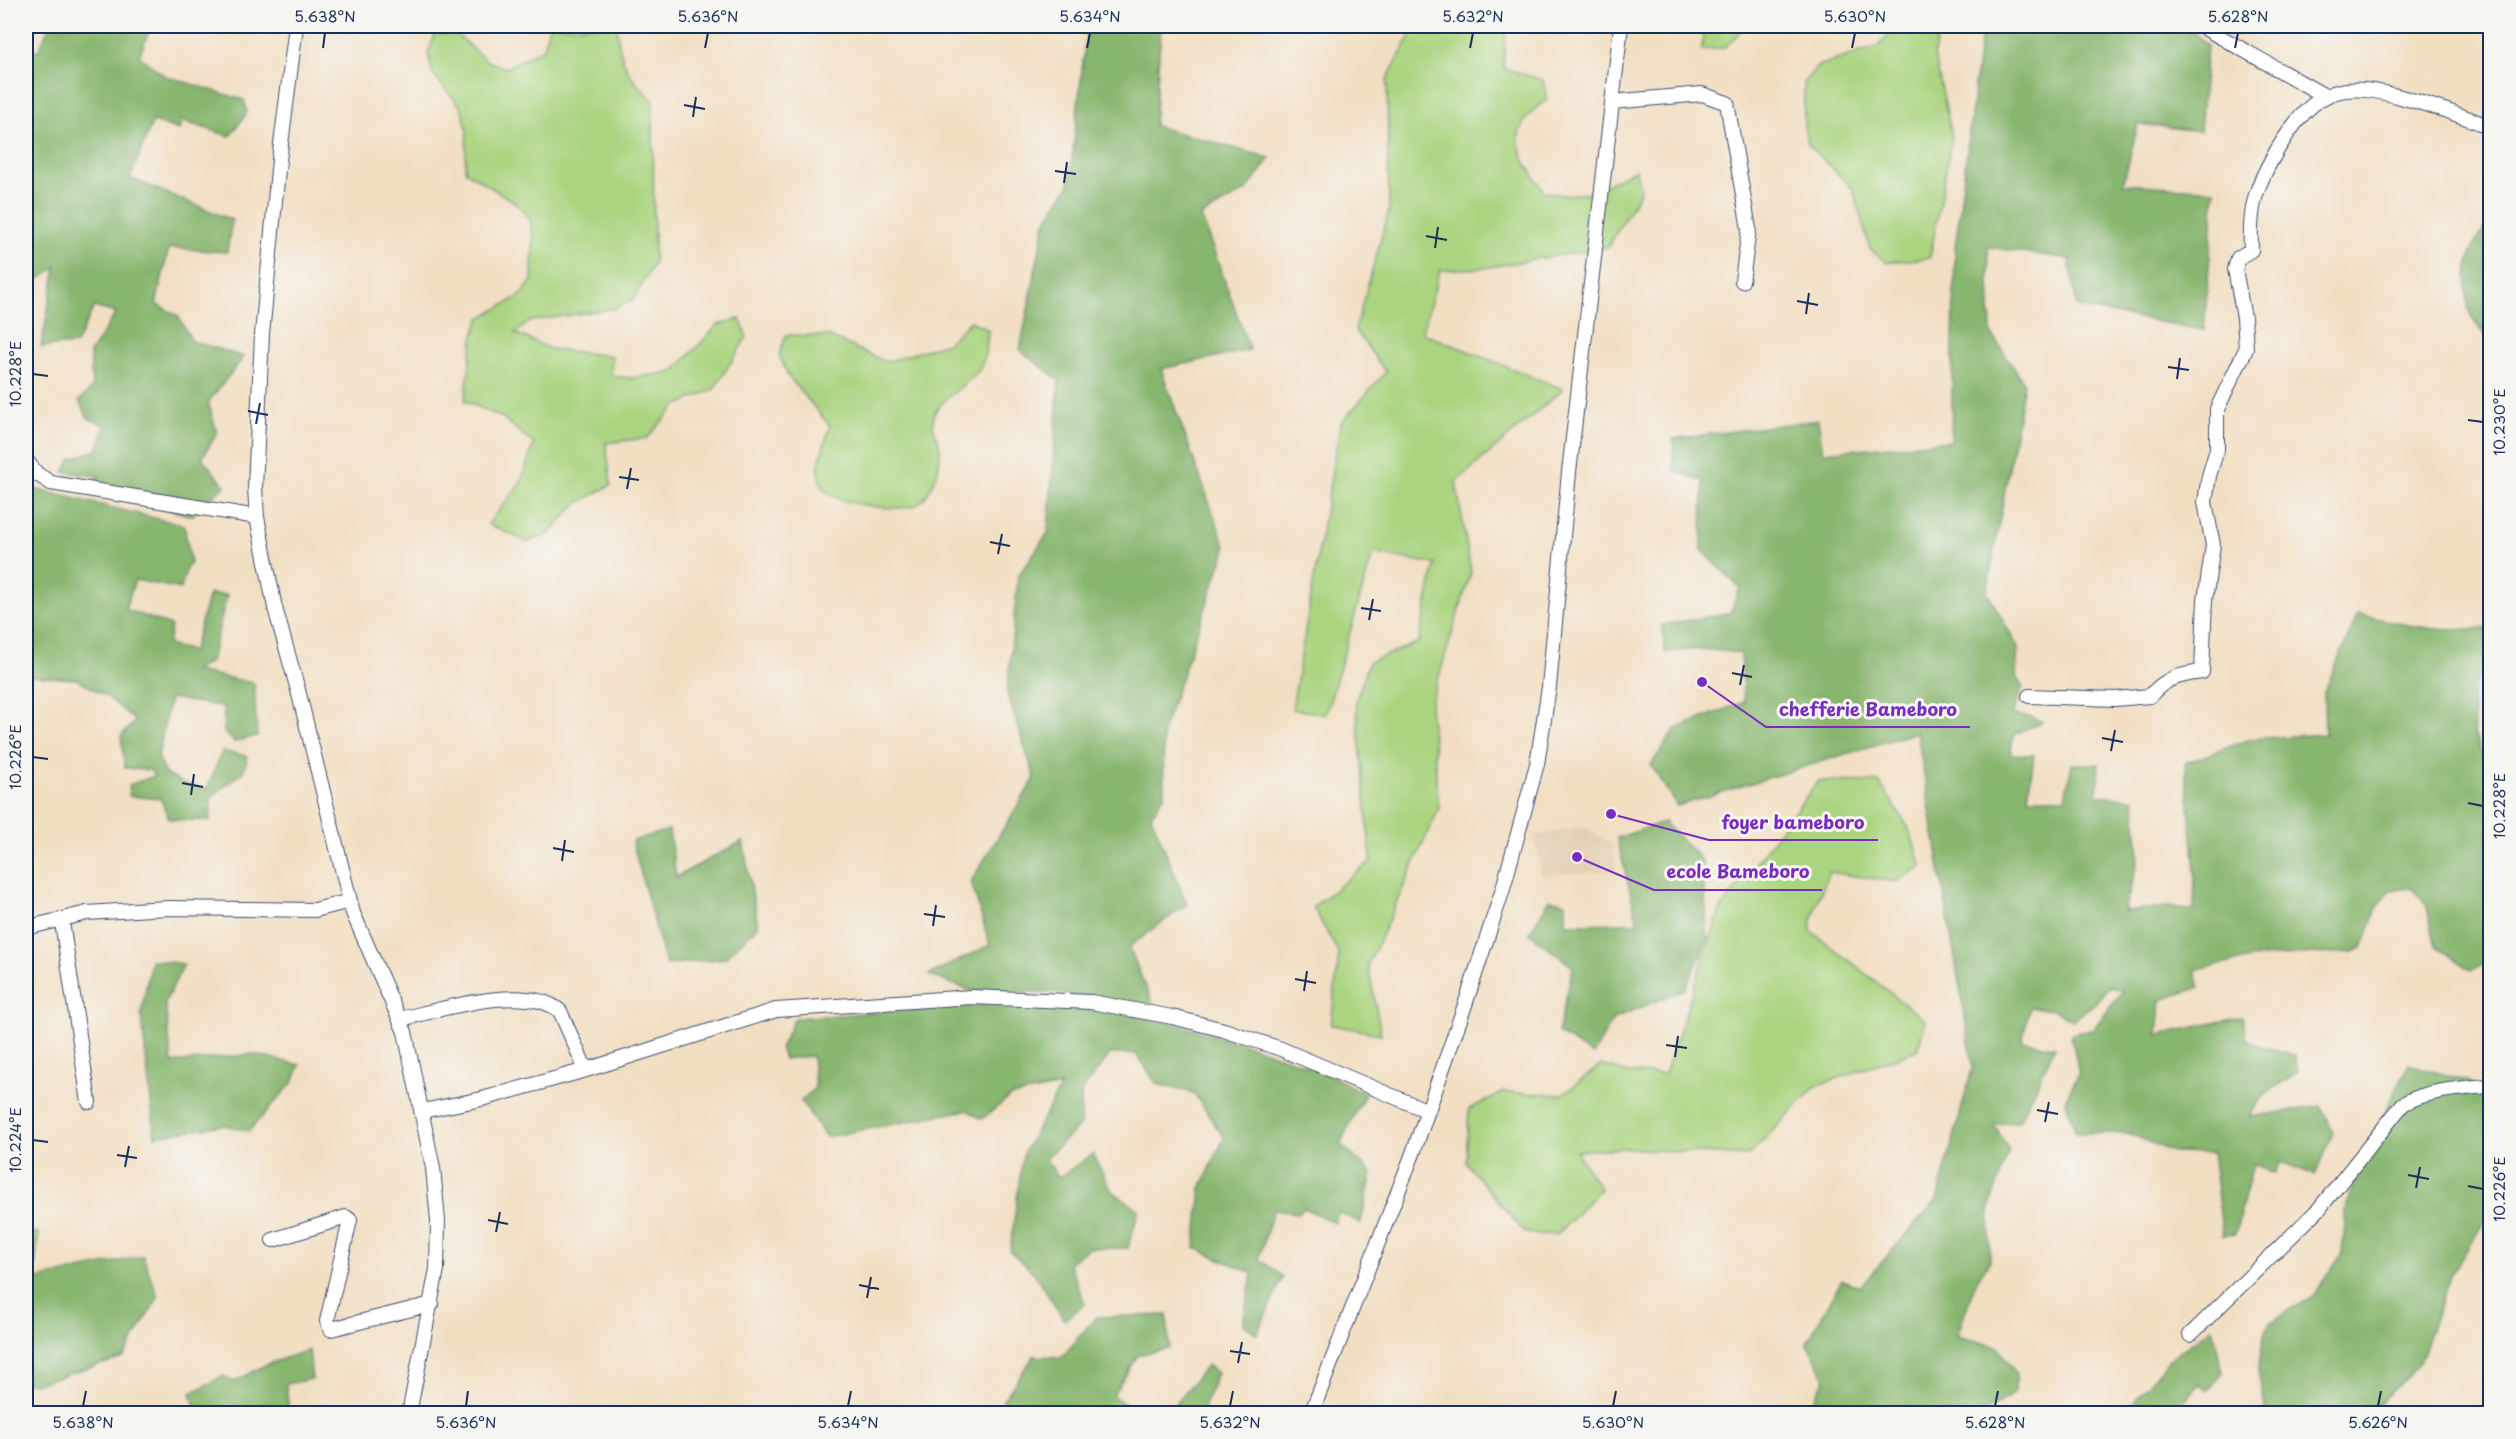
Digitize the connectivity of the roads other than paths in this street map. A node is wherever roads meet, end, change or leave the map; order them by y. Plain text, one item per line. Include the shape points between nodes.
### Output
1 (296, 26) edge
2 (1621, 26) edge
3 (2200, 26) edge
4 (2325, 96) junction
5 (1612, 102) junction
6 (2490, 127) edge
7 (1742, 281) dead end
8 (26, 460) edge
9 (257, 517) junction
10 (2029, 696) dead end
11 (350, 901) junction
12 (62, 922) junction
13 (26, 928) edge
14 (400, 1019) junction
15 (585, 1070) junction
16 (2490, 1086) edge
17 (89, 1102) dead end
18 (422, 1111) junction
19 (1428, 1111) junction
20 (273, 1240) dead end
21 (432, 1304) junction
22 (2190, 1335) dead end
23 (409, 1413) edge
24 (1311, 1413) edge

1 - 9 street via 261,345 255,454
2 - 5 street
3 - 4 street
4 - 6 street via 2355,88 2374,90 2457,113
4 - 10 street via 2290,130 2259,180 2250,221 2251,250 2238,258 2235,269 2246,349 2217,409 2217,449 2205,502 2213,545 2205,600 2202,672 2176,675 2158,685 2150,696
5 - 7 street via 1702,94 1727,103 1749,229
5 - 19 street via 1542,738 1502,892
8 - 9 street via 51,483
9 - 11 street via 275,608
11 - 12 street via 315,910 166,908 87,913
11 - 14 street
12 - 13 street
12 - 17 street
14 - 15 street via 504,998 528,998 560,1011
14 - 18 street
15 - 18 street
15 - 19 street via 790,1008 972,998 1049,999 1126,1008 1224,1030 1281,1049
16 - 22 street via 2446,1092 2403,1104 2319,1209
18 - 21 street via 431,1150 438,1221
19 - 24 street
20 - 21 street via 346,1217 350,1220 327,1321 332,1329
21 - 23 street

